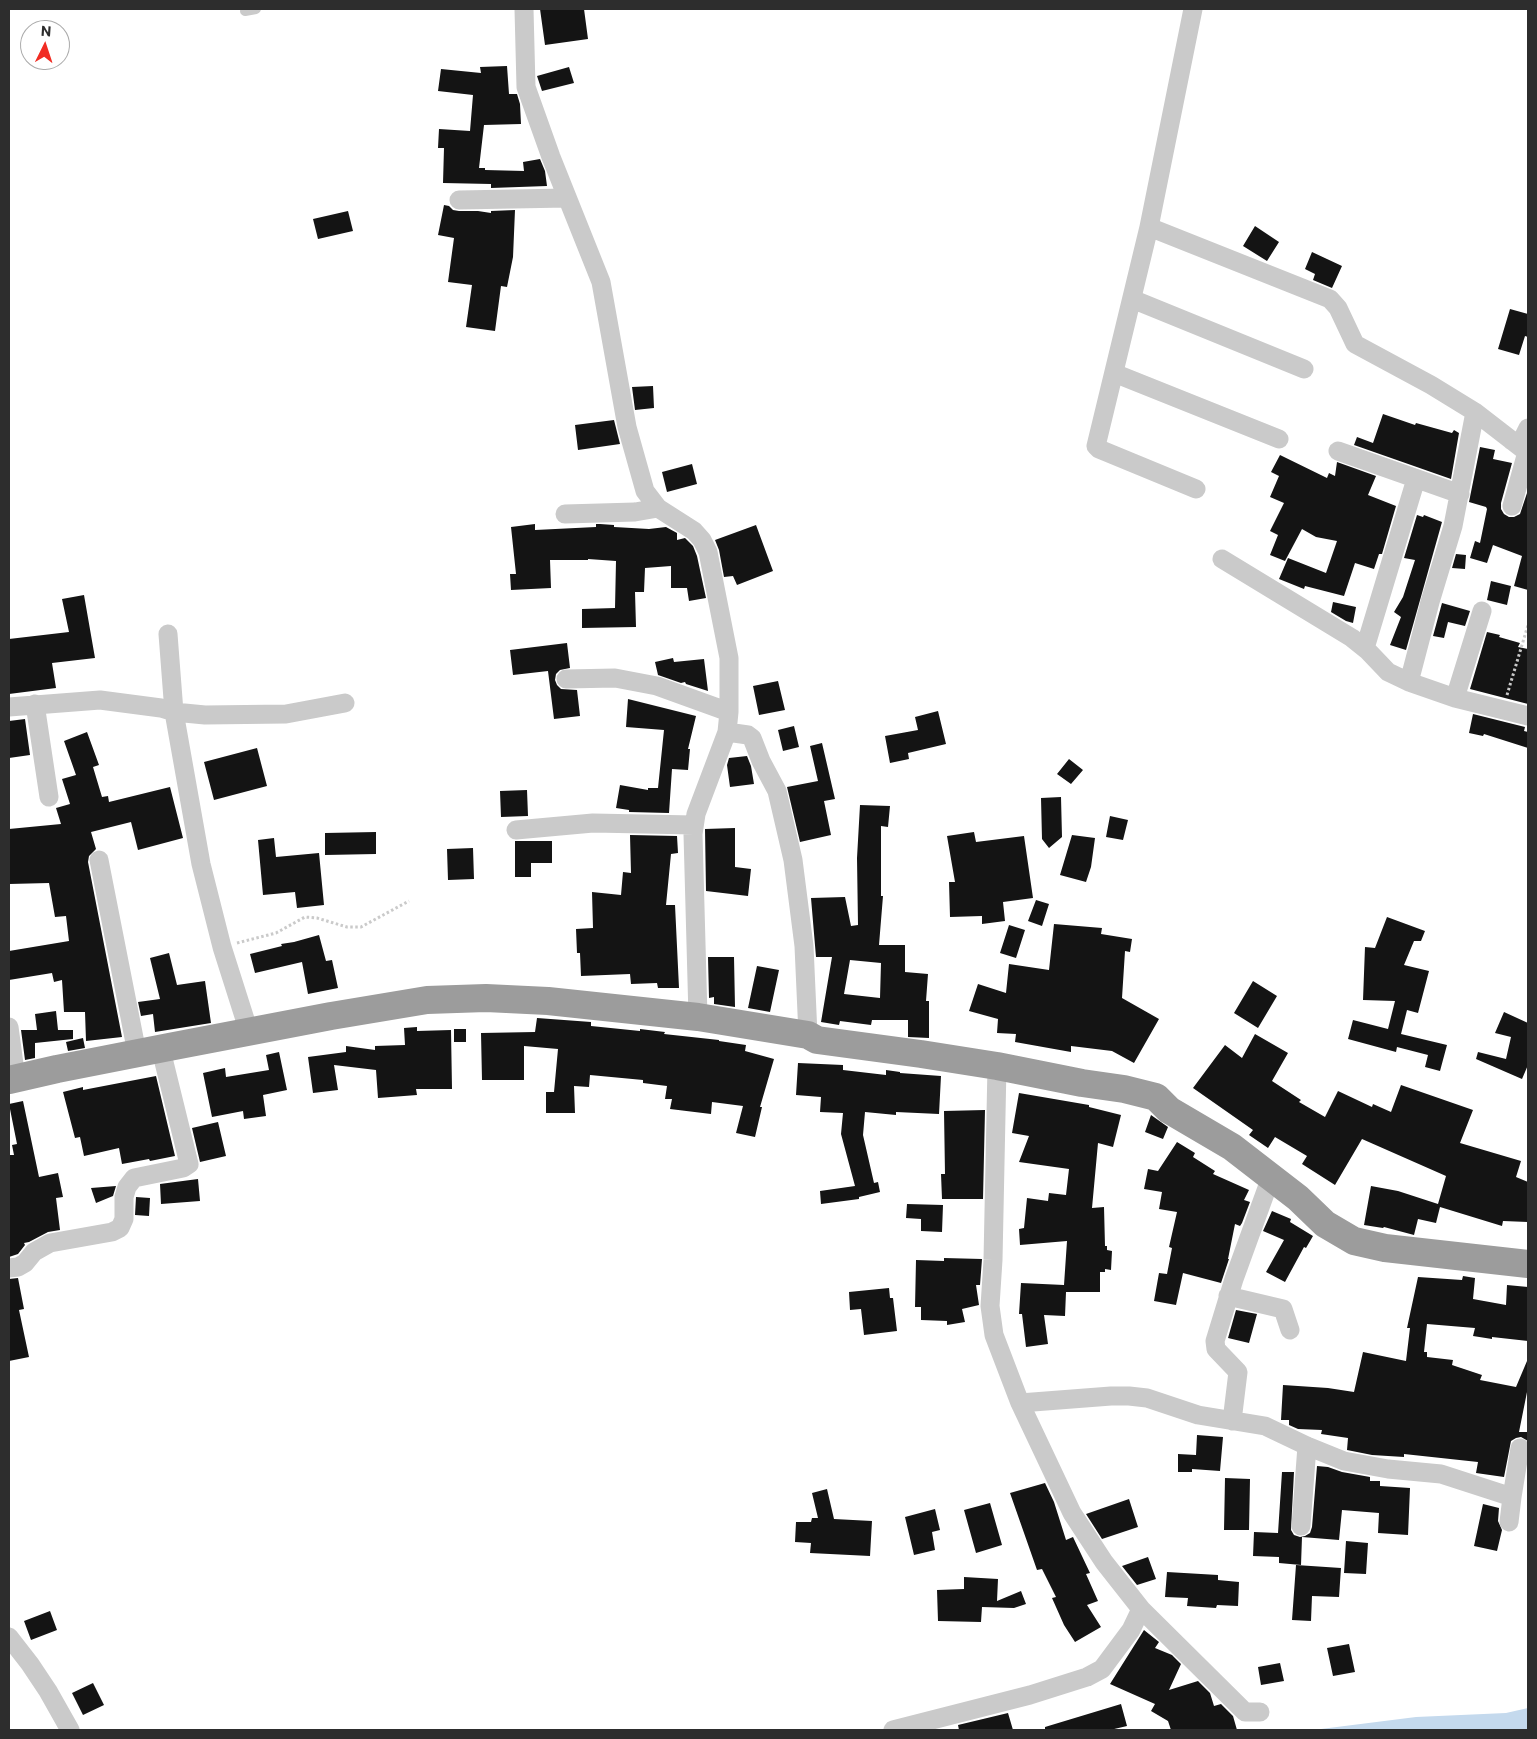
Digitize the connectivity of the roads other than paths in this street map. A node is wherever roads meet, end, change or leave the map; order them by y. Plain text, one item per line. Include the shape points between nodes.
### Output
1 (256, 9) edge
2 (524, 9) edge
3 (1193, 9) edge
4 (245, 11) dead end
5 (567, 198) junction
6 (459, 200) dead end
7 (1149, 228) junction
8 (1132, 299) junction
9 (1304, 369) dead end
10 (1114, 373) junction
11 (1475, 412) junction
12 (1528, 428) edge
13 (1278, 440) dead end
14 (1523, 449) edge
15 (1338, 450) dead end
16 (1416, 479) junction
17 (1196, 489) dead end
18 (1460, 494) junction
19 (1512, 506) dead end
20 (658, 508) junction
21 (564, 514) dead end
22 (1222, 559) dead end
23 (1482, 611) dead end
24 (168, 634) dead end
25 (1365, 648) junction
26 (566, 679) dead end
27 (1409, 682) junction
28 (1455, 698) junction
29 (345, 703) dead end
30 (35, 704) junction
31 (9, 707) edge
32 (174, 712) junction
33 (729, 712) junction
34 (1528, 716) edge
35 (727, 732) junction
36 (49, 797) dead end
37 (694, 825) junction
38 (516, 830) dead end
39 (98, 860) dead end
40 (698, 1017) junction
41 (9, 1027) edge
42 (249, 1032) junction
43 (808, 1035) junction
44 (149, 1052) junction
45 (997, 1066) junction
46 (12, 1080) edge
47 (1270, 1177) junction
48 (1528, 1264) edge
49 (9, 1268) edge
50 (1228, 1296) junction
51 (1290, 1330) dead end
52 (1020, 1403) junction
53 (1232, 1421) junction
54 (1307, 1446) junction
55 (1520, 1448) dead end
56 (1512, 1496) junction
57 (1510, 1522) dead end
58 (1301, 1526) dead end
59 (1141, 1609) junction
60 (9, 1637) edge
61 (1260, 1712) dead end
62 (70, 1730) edge
63 (893, 1730) edge

1 - 4 lane
2 - 5 street via 526,88
3 - 7 street
5 - 6 street
5 - 20 street via 601,282 627,427 645,491
7 - 8 street
7 - 11 street via 1330,299 1338,308 1355,344
8 - 9 street
8 - 10 street
10 - 13 street
10 - 17 street via 1096,446
11 - 14 street
11 - 18 street
12 - 14 street via 1522,440
14 - 19 street
15 - 16 street
16 - 18 street
16 - 25 street
18 - 27 street
20 - 21 street via 635,512
20 - 33 street via 694,532 708,552 729,658
22 - 25 street
23 - 28 street
24 - 32 street
25 - 27 street via 1388,672
26 - 33 street via 615,678 657,686
27 - 28 street
28 - 34 street
29 - 32 street via 286,714 213,716
30 - 31 street
30 - 32 street via 100,700
30 - 36 street
32 - 42 street via 201,864 222,947
33 - 35 street
35 - 37 street
35 - 43 street via 748,734 752,738 777,791 793,860 803,937
37 - 38 street via 593,823
37 - 40 street
39 - 44 street
40 - 42 highway via 548,1001 456,998
40 - 43 highway
41 - 46 street
42 - 44 highway
43 - 45 highway via 817,1040
44 - 46 highway
44 - 49 street via 189,1164 134,1178 124,1197 124,1219 120,1228 50,1244 34,1252 18,1267
45 - 47 highway via 1156,1097 1169,1110 1232,1147
45 - 52 street via 990,1306 994,1335
47 - 48 highway via 1325,1224 1354,1241 1385,1248
47 - 50 street
50 - 51 street via 1283,1309
50 - 53 street via 1214,1343 1237,1370
52 - 53 street via 1138,1396 1198,1415
52 - 59 street via 1072,1513 1104,1562
53 - 54 street via 1265,1426
54 - 56 street via 1344,1460 1441,1474
54 - 58 street
55 - 56 street
56 - 57 street
59 - 61 street via 1245,1712
59 - 63 street via 1131,1630 1102,1669 1087,1677
60 - 62 street via 48,1691

